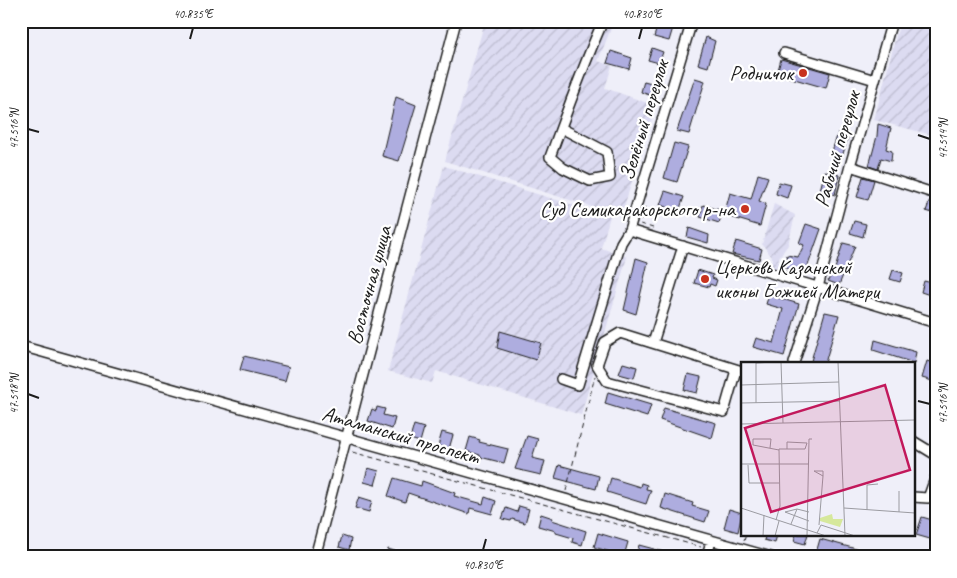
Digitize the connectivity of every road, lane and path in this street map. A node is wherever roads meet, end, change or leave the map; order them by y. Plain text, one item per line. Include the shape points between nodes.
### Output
1 (456, 21) edge
2 (603, 21) edge
3 (692, 21) edge
4 (892, 21) edge
5 (784, 53) dead end
6 (875, 80) junction
7 (561, 128) junction
8 (850, 166) junction
9 (936, 194) edge
10 (646, 205) dead end
11 (629, 230) junction
12 (659, 230) dead end
13 (683, 246) junction
14 (818, 287) junction
15 (936, 323) edge
16 (653, 343) junction
17 (21, 346) edge
18 (794, 362) edge
19 (598, 366) junction
20 (739, 371) edge
21 (562, 379) dead end
22 (347, 438) junction
23 (914, 442) edge
24 (352, 452) dead end
25 (936, 455) edge
26 (936, 476) edge
27 (914, 497) edge
28 (562, 498) junction
29 (711, 540) junction
30 (708, 553) edge
31 (315, 557) edge
32 (735, 557) edge
33 (771, 557) edge

1 - 22 street, Восточная улица
2 - 7 street
3 - 11 street, Зелёный переулок
4 - 6 street, Рабочий переулок
5 - 6 street
6 - 8 street, Рабочий переулок
7 - 7 street via 607,152 610,177 590,181 563,168 550,157
8 - 9 street
8 - 14 street, Рабочий переулок
10 - 12 path via 640,224
11 - 13 street
11 - 21 street, Зелёный переулок via 621,243 578,385
13 - 14 street
13 - 16 street
14 - 15 street
14 - 18 street, Рабочий переулок
16 - 19 street via 620,333 605,342
16 - 20 street
17 - 22 street, Атаманский проспект
19 - 20 street via 607,381 724,412
19 - 28 path via 569,487
22 - 28 street, Атаманский проспект
22 - 31 street, Восточная улица
23 - 25 street
24 - 30 path
26 - 27 street via 928,498
28 - 29 street, Атаманский проспект
29 - 30 street
29 - 33 street, Атаманский проспект
30 - 32 path

